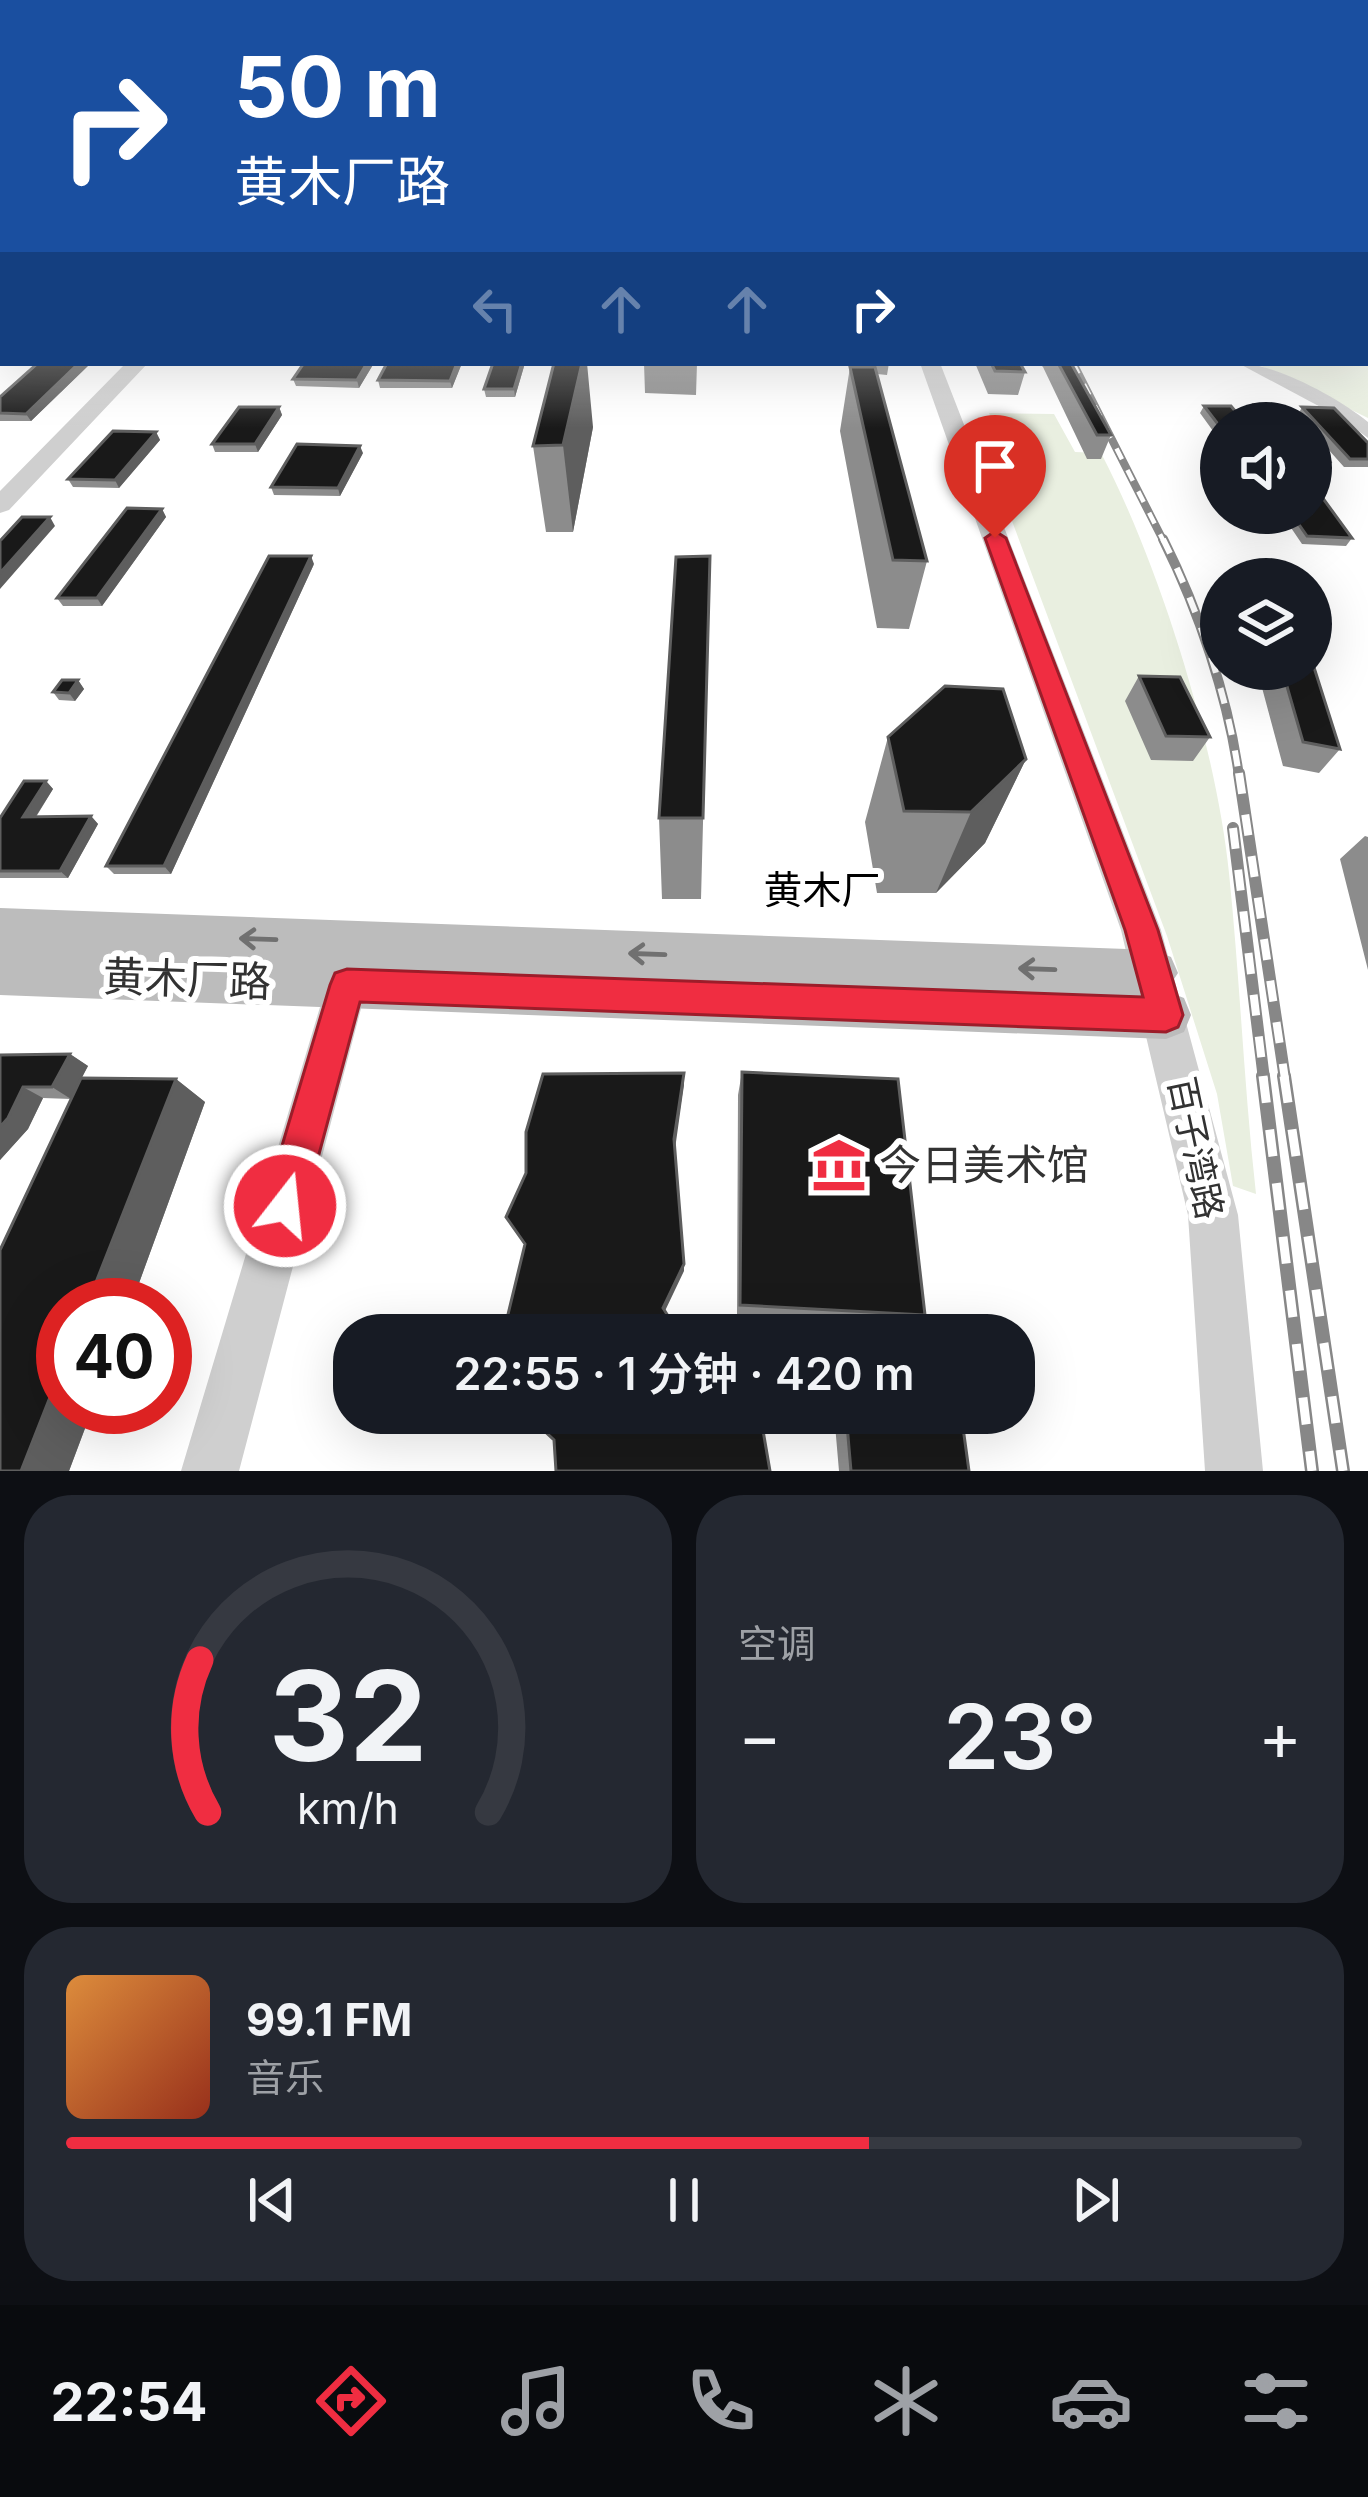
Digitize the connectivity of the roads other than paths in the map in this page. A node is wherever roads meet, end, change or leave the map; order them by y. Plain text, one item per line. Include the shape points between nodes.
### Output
1 (135, 366) edge
2 (931, 366) edge
3 (1252, 366) edge
4 (1368, 432) edge
5 (0, 505) edge
6 (0, 929) edge
7 (353, 964) junction
8 (0, 972) edge
9 (1160, 994) junction
10 (210, 1471) edge
11 (1234, 1471) edge

1 - 5 street
2 - 9 street, 百子湾路
3 - 4 street
7 -> 6 main road, 黄木厂路
7 - 8 main road, 黄木厂路
7 - 9 main road, 黄木厂路
7 - 10 street
9 - 11 street, 百子湾路 via 1213,1215

